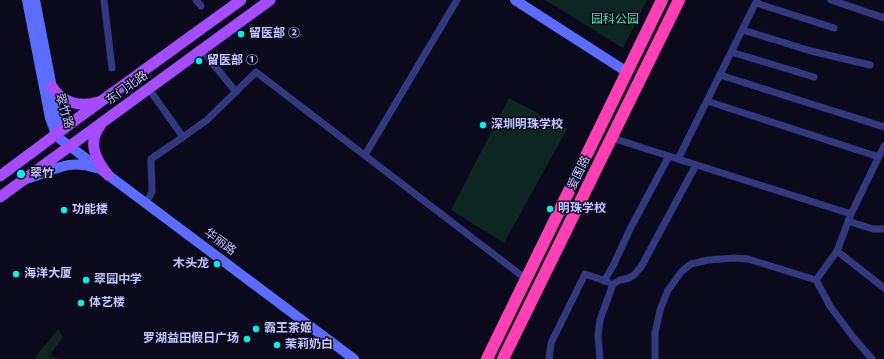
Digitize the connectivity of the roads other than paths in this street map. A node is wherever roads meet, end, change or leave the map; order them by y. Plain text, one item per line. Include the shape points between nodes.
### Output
1 (27, 0) edge
2 (35, 0) edge
3 (104, 0) edge
4 (241, 0) edge
5 (270, 0) edge
6 (458, 0) edge
7 (515, 0) edge
8 (662, 0) edge
9 (679, 0) edge
10 (757, 1) edge
11 (834, 1) edge
12 (884, 18) edge
13 (834, 28) dead end
14 (743, 30) junction
15 (202, 50) junction
16 (731, 52) junction
17 (870, 65) dead end
18 (112, 68) dead end
19 (627, 72) junction
20 (720, 75) junction
21 (814, 77) dead end
22 (52, 87) junction
23 (149, 89) junction
24 (236, 92) junction
25 (101, 101) junction
26 (707, 101) junction
27 (103, 123) junction
28 (884, 127) edge
29 (58, 133) junction
30 (183, 137) junction
31 (612, 138) junction
32 (70, 146) junction
33 (884, 146) edge
34 (365, 155) junction
35 (669, 156) junction
36 (879, 157) junction
37 (678, 160) junction
38 (696, 165) junction
39 (105, 172) junction
40 (0, 176) edge
41 (26, 179) junction
42 (0, 197) edge
43 (146, 203) junction
44 (850, 218) junction
45 (884, 230) edge
46 (838, 251) junction
47 (526, 279) junction
48 (816, 280) junction
49 (604, 281) junction
50 (613, 284) junction
51 (884, 288) edge
52 (354, 359) edge
53 (487, 359) edge
54 (503, 359) edge
55 (549, 359) edge
56 (600, 359) edge
57 (655, 359) edge
58 (872, 359) edge

1 - 29 street, 翠竹路 via 49,111
2 - 22 street, 翠竹路
3 - 18 street
4 - 25 main road, 东门北路
5 - 15 main road, 东门北路
6 - 34 street
7 - 19 street
8 - 19 highway, 爱国路
9 - 31 highway, 爱国路
10 - 13 street
10 - 14 street
11 - 12 street
14 - 16 street
14 - 17 street via 811,51
15 - 23 main road, 东门北路
15 - 24 street
16 - 20 street
16 - 21 street
19 - 47 highway, 爱国路
20 - 26 street
20 - 28 street
22 - 25 main road via 57,94 70,102 88,104
22 - 29 street, 翠竹路
23 - 27 main road, 东门北路
23 - 30 street
24 - 30 street via 207,120
24 - 34 street via 256,72
25 - 29 main road, 东门北路
26 - 36 street
26 - 37 street
27 - 32 main road, 东门北路
27 - 39 main road via 96,131 94,149 96,158
29 - 32 street, 翠竹路 via 60,139
29 - 40 main road, 东门北路
30 - 43 street via 152,159 152,192
31 - 35 street
31 - 54 highway, 爱国路
32 - 39 street, 华丽路
32 - 41 main road, 东门北路
33 - 36 street
34 - 47 street
35 - 37 street
35 - 49 street
36 - 44 street
37 - 38 street
38 - 44 street
38 - 50 street via 641,267 634,275
39 - 41 street via 89,166 72,164
39 - 43 street, 华丽路
41 - 42 main road, 东门北路
43 - 52 street, 华丽路
44 - 45 street via 873,229
44 - 46 street
46 - 48 street
46 - 51 street
47 - 53 highway, 爱国路
48 - 57 street via 734,258 691,264 682,271 668,290 660,310 655,333
48 - 58 street via 830,306
49 - 50 street
49 - 55 street via 585,274 551,343
50 - 56 street via 600,320

